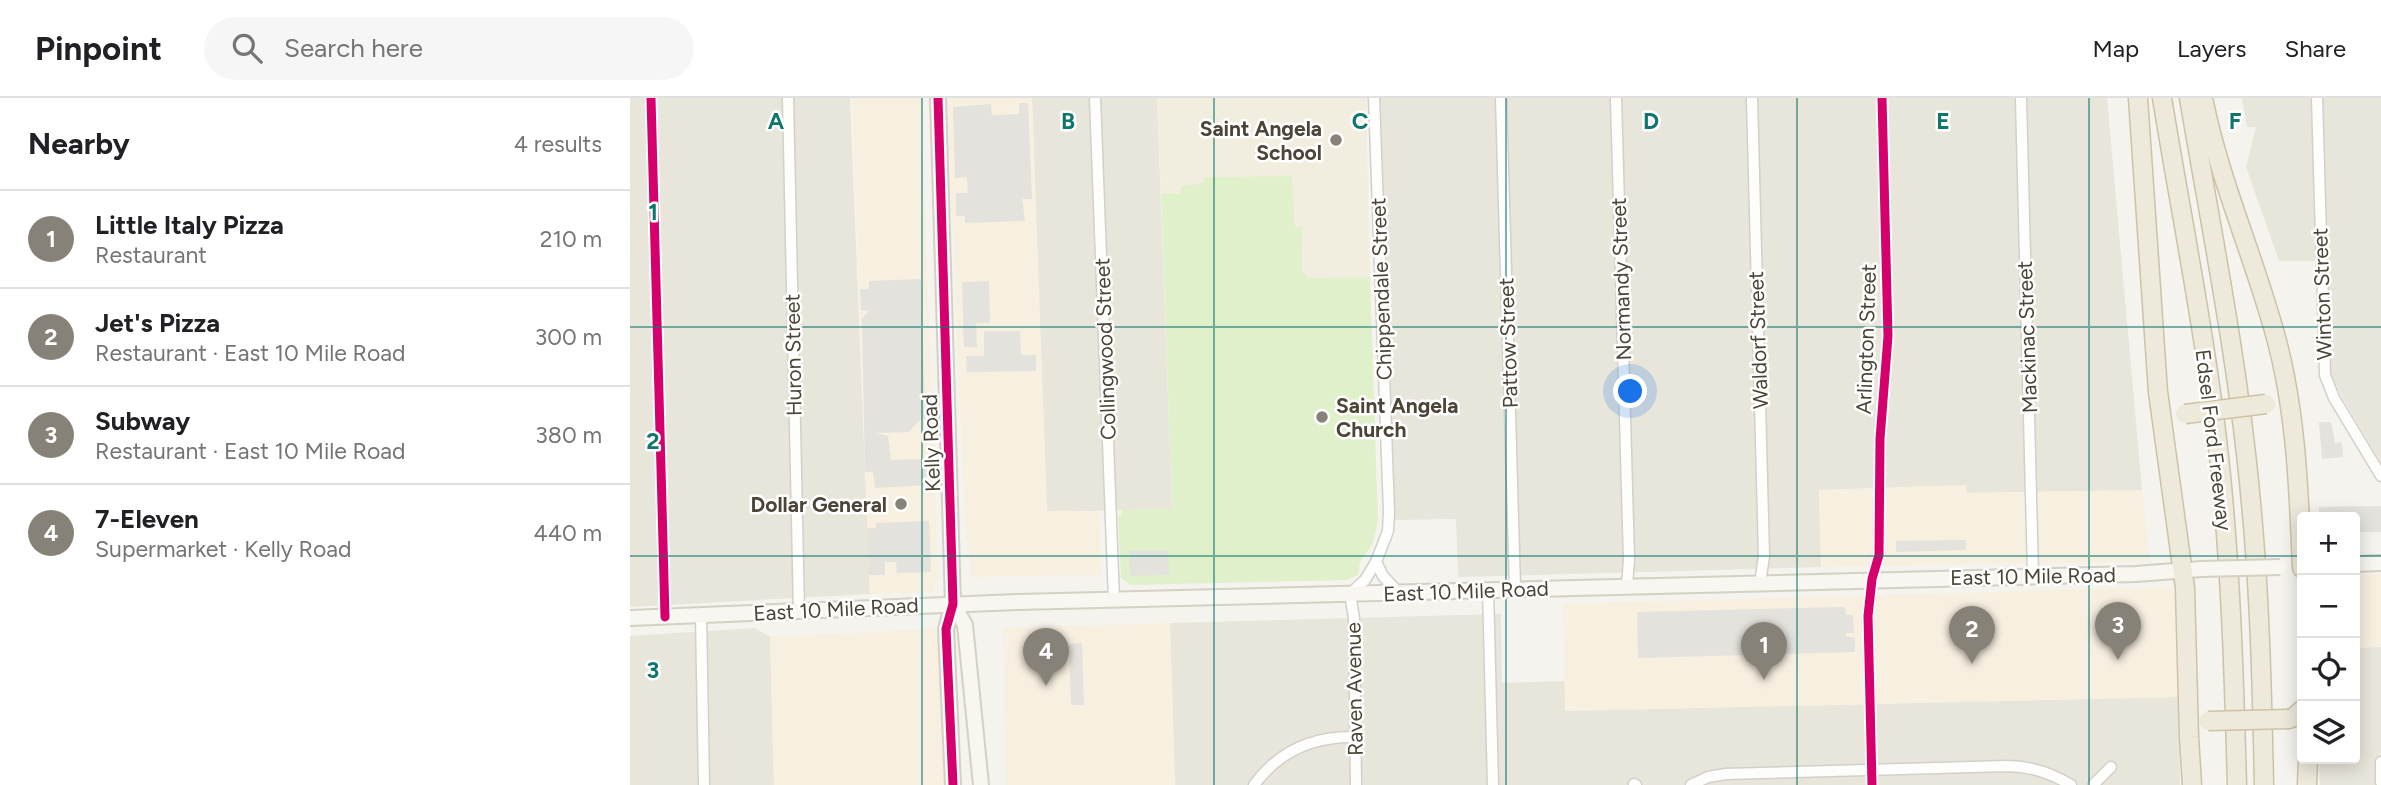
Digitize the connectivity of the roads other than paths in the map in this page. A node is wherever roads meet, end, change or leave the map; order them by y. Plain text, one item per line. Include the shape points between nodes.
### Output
1 (651, 98) edge
2 (788, 98) edge
3 (938, 98) edge
4 (1095, 98) edge
5 (1374, 98) edge
6 (1501, 98) edge
7 (1616, 98) edge
8 (1752, 98) edge
9 (1882, 98) edge
10 (2021, 98) edge
11 (2138, 98) edge
12 (2162, 98) edge
13 (2189, 98) edge
14 (2203, 98) edge
15 (2317, 98) edge
16 (2290, 414) junction
17 (2164, 432) junction
18 (2381, 476) edge
19 (2298, 512) edge
20 (1376, 562) junction
21 (2381, 563) edge
22 (2360, 564) edge
23 (2297, 567) edge
24 (2182, 570) junction
25 (2033, 575) junction
26 (1872, 579) junction
27 (1760, 583) junction
28 (1627, 585) junction
29 (1488, 589) junction
30 (1515, 589) junction
31 (1398, 592) junction
32 (1350, 594) junction
33 (1114, 600) junction
34 (953, 604) junction
35 (799, 612) junction
36 (701, 615) junction
37 (665, 617) junction
38 (630, 618) edge
39 (2188, 709) junction
40 (2295, 714) edge
41 (1355, 737) junction
42 (952, 738) junction
43 (2381, 762) edge
44 (2308, 764) edge
45 (2110, 767) dead end
46 (1872, 770) junction
47 (2381, 782) edge
48 (704, 785) edge
49 (953, 785) edge
50 (972, 785) edge
51 (981, 785) edge
52 (1254, 785) edge
53 (1356, 785) edge
54 (1493, 785) edge
55 (1691, 785) edge
56 (1872, 785) edge
57 (2071, 785) edge
58 (2093, 785) edge
59 (2192, 785) edge
60 (2237, 785) edge
61 (2264, 785) edge
62 (2307, 785) edge

1 - 37 street
2 - 35 street, Huron Street
3 - 34 main road, Kelly Road
4 - 33 street, Collingwood Street
5 - 20 street, Chippendale Street via 1389,512 1388,531
6 - 30 street, Pattow Street
7 - 28 street, Normandy Street
8 - 27 street, Waldorf Street via 1764,556
9 - 26 street, Arlington Street via 1888,336 1880,439 1879,555
10 - 25 street, Mackinac Street
11 - 17 highway
12 - 60 highway, Edsel Ford Freeway via 2220,465 2231,590
13 - 61 highway, Edsel Ford Freeway via 2237,387 2251,502
14 - 16 highway via 2224,182 2275,335
15 - 18 street, Winton Street via 2325,375
16 - 17 highway, bridge via 2266,404 2185,414 2173,419
16 - 19 highway
17 - 24 highway
20 - 31 street
20 - 32 street, Chippendale Street
21 - 22 main road
23 - 24 main road, East 10 Mile Road, bridge
24 - 25 main road, East 10 Mile Road
24 - 39 highway
25 - 26 main road, East 10 Mile Road
26 - 27 main road, East 10 Mile Road
26 - 46 street, Arlington Street
27 - 28 main road, East 10 Mile Road
28 - 30 main road, East 10 Mile Road
29 - 30 main road, East 10 Mile Road
29 - 31 main road, East 10 Mile Road
29 - 54 street
31 - 32 main road, East 10 Mile Road
32 - 33 main road, East 10 Mile Road
32 - 41 street, Raven Avenue
33 - 34 main road, East 10 Mile Road
34 - 35 main road, East 10 Mile Road
34 - 42 main road, Kelly Road via 946,629
34 - 51 main road, Kelly Road via 965,625
35 - 36 main road, East 10 Mile Road
36 - 37 main road, East 10 Mile Road
36 - 48 street
37 - 38 main road, East 10 Mile Road
39 - 40 highway, bridge via 2208,721
39 - 59 highway
41 - 52 street via 1297,747 1273,763
41 - 53 street, Raven Avenue
42 - 49 main road, Kelly Road
42 - 50 main road via 961,734 968,739
43 - 47 street
44 - 62 highway
45 - 58 street
46 - 55 street via 1726,774
46 - 56 street, Arlington Street
46 - 57 street via 2016,766 2045,772

